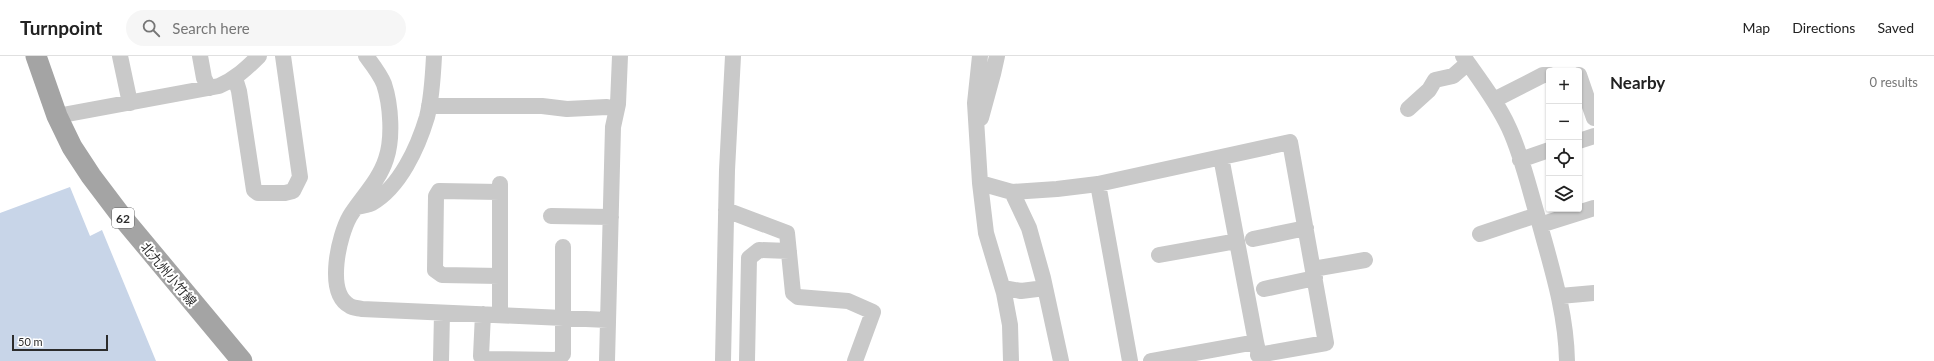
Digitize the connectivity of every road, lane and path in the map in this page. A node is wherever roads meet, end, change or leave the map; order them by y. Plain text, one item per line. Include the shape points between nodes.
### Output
1 (36, 56) edge
2 (120, 56) edge
3 (200, 56) edge
4 (259, 56) edge
5 (283, 56) edge
6 (366, 56) edge
7 (434, 56) edge
8 (620, 56) edge
9 (733, 56) edge
10 (980, 56) edge
11 (997, 56) edge
12 (1466, 60) edge
13 (1546, 74) edge
14 (235, 78) junction
15 (1582, 84) edge
16 (209, 88) junction
17 (1494, 100) junction
18 (130, 103) junction
19 (429, 106) junction
20 (617, 109) junction
21 (1408, 109) dead end
22 (57, 116) junction
23 (1594, 118) edge
24 (977, 132) junction
25 (1594, 136) edge
26 (1582, 140) edge
27 (1546, 151) edge
28 (1221, 157) junction
29 (1520, 160) junction
30 (980, 183) junction
31 (1098, 184) junction
32 (1012, 192) junction
33 (357, 207) junction
34 (1594, 208) edge
35 (726, 210) junction
36 (551, 216) dead end
37 (611, 217) junction
38 (1538, 220) junction
39 (1306, 228) junction
40 (1480, 234) dead end
41 (1253, 239) dead end
42 (1237, 241) junction
43 (563, 247) dead end
44 (789, 251) junction
45 (1159, 255) dead end
46 (1365, 260) dead end
47 (1314, 273) junction
48 (500, 276) junction
49 (1003, 288) junction
50 (1045, 288) junction
51 (1264, 289) dead end
52 (1594, 293) edge
53 (1560, 296) junction
54 (442, 312) junction
55 (483, 314) junction
56 (500, 315) junction
57 (562, 318) junction
58 (608, 320) junction
59 (1258, 353) edge
60 (1189, 358) edge
61 (242, 361) edge
62 (441, 361) edge
63 (607, 361) edge
64 (723, 361) edge
65 (747, 361) edge
66 (855, 361) edge
67 (1011, 361) edge
68 (1061, 361) edge
69 (1130, 361) edge
70 (1151, 361) edge
71 (1567, 361) edge

1 - 22 main road, 北九州小竹線 / 62
2 - 18 street
3 - 16 street via 204,78
4 - 14 street
5 - 14 street via 300,177 293,191 278,193 254,190
6 - 33 street via 384,84 390,116 389,138 386,159
7 - 19 street
8 - 20 street
9 - 35 street
10 - 24 street via 975,103
11 - 24 street
12 - 17 street
12 - 21 street via 1453,76 1435,80 1429,90
13 - 17 street
14 - 16 street
15 - 23 street
16 - 18 street
17 - 29 street via 1509,128
18 - 22 street
19 - 20 street
19 - 33 street via 416,147 406,168 386,191 371,203
20 - 37 street via 613,127
22 - 61 main road, 北九州小竹線 / 62 via 76,153 122,217
24 - 30 street
25 - 26 street
27 - 29 street
28 - 31 street
28 - 39 street via 1290,142
28 - 42 street
29 - 38 street
30 - 32 street
30 - 49 street via 986,233
31 - 32 street
31 - 69 street
32 - 50 street via 1029,228
33 - 54 street via 342,234 338,255 336,282 343,300 350,307 362,309
34 - 38 street
35 - 44 street via 787,233
35 - 64 street
36 - 37 street
37 - 58 street
38 - 40 street
38 - 53 street
39 - 41 street
39 - 47 street
42 - 45 street
42 - 59 street
43 - 57 street
44 - 65 street via 759,250 749,258
44 - 66 street via 793,293 798,297 848,301 873,312
46 - 47 street
47 - 51 street
47 - 59 street via 1326,343
48 - 48 street via 500,188 439,191 436,196 435,270 442,275
48 - 56 street
49 - 50 street via 1021,291
49 - 67 street via 1010,325
50 - 68 street
52 - 53 street
53 - 71 street
54 - 55 street
54 - 62 street
55 - 56 street
55 - 57 street via 481,356 487,359 558,360 563,354
56 - 57 street
57 - 58 street
58 - 63 street
59 - 60 street
60 - 70 street

